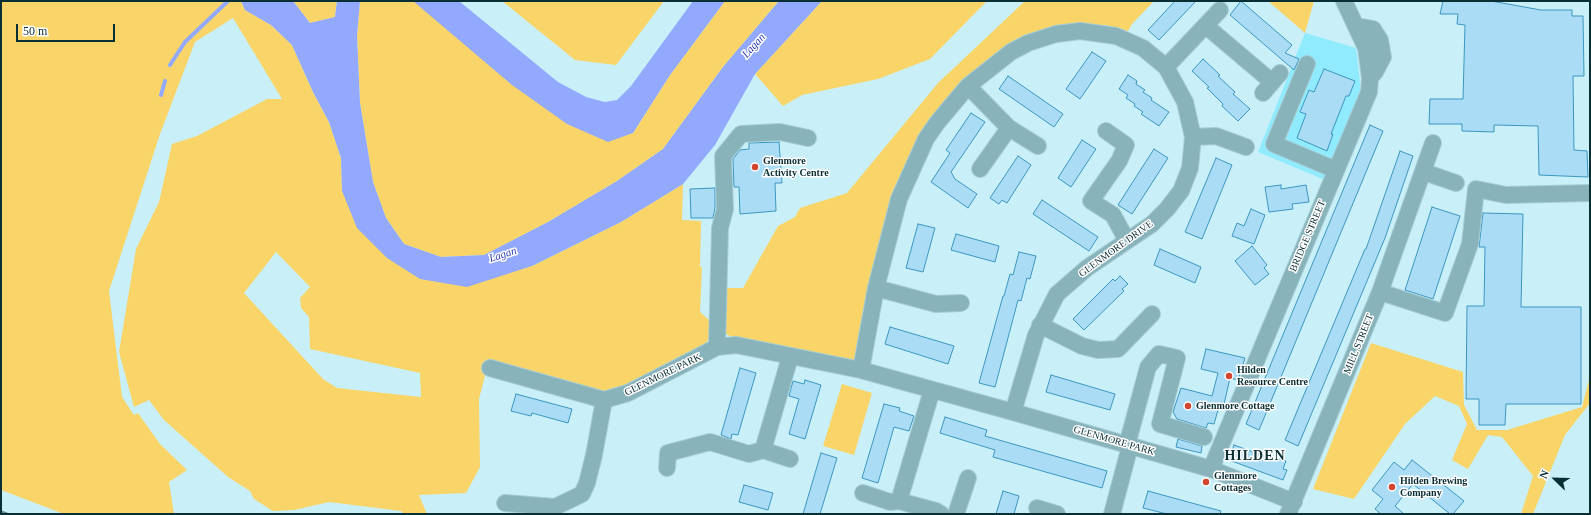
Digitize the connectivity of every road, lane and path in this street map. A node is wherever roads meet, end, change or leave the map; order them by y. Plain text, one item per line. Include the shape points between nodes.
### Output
1 (1344, 1) edge
2 (1220, 10) dead end
3 (1206, 26) junction
4 (1307, 64) dead end
5 (1166, 67) junction
6 (1272, 83) dead end
7 (968, 86) junction
8 (1009, 128) junction
9 (1106, 131) dead end
10 (1193, 137) junction
11 (808, 138) dead end
12 (1433, 143) dead end
13 (1038, 146) dead end
14 (1246, 147) dead end
15 (980, 169) dead end
16 (1336, 170) junction
17 (1424, 172) junction
18 (1456, 183) dead end
19 (1590, 193) edge
20 (1127, 241) junction
21 (876, 288) junction
22 (1380, 292) junction
23 (961, 303) dead end
24 (1152, 314) dead end
25 (1040, 325) junction
26 (717, 347) junction
27 (790, 357) junction
28 (490, 368) dead end
29 (861, 370) junction
30 (932, 390) junction
31 (604, 400) junction
32 (1013, 412) junction
33 (1204, 437) dead end
34 (1129, 445) junction
35 (763, 450) junction
36 (790, 459) dead end
37 (667, 468) dead end
38 (1211, 469) junction
39 (968, 478) dead end
40 (863, 493) dead end
41 (899, 501) junction
42 (505, 503) dead end
43 (1038, 508) dead end
44 (1291, 508) edge
45 (524, 510) edge
46 (942, 514) edge
47 (956, 514) edge
48 (1057, 514) edge
49 (1112, 514) edge

1 - 16 street, BRIDGE STREET via 1366,48 1370,78 1369,92
2 - 3 street
3 - 5 street
3 - 6 street
4 - 16 street via 1274,144
5 - 7 street, GLENMORE DRIVE via 1143,48 1126,40 1116,36 1080,31 1056,34 1028,43 1011,52
5 - 10 street, GLENMORE DRIVE via 1185,102
7 - 8 street
7 - 21 street, GLENMORE DRIVE via 926,139 907,177
8 - 13 street
8 - 15 street
9 - 20 street via 1126,145 1119,161 1091,201 1113,215
10 - 14 street via 1216,136
10 - 20 street, GLENMORE DRIVE via 1190,168 1181,191 1152,224
11 - 26 street via 781,127 741,134 723,156 726,209 720,228
12 - 17 street, MILL STREET
16 - 38 street, BRIDGE STREET
17 - 18 street
17 - 22 street, MILL STREET
19 - 22 street via 1506,195 1476,189 1470,244 1446,312
20 - 25 street, GLENMORE DRIVE via 1087,268 1057,294
21 - 23 street via 936,304
21 - 29 street, GLENMORE DRIVE
22 - 44 street, MILL STREET
24 - 25 street via 1118,349 1098,350 1082,346
25 - 32 street, GLENMORE DRIVE
26 - 27 street, GLENMORE PARK via 736,345
26 - 31 street, GLENMORE PARK via 628,393
27 - 29 street, GLENMORE PARK
27 - 35 street
28 - 31 street
29 - 30 street, GLENMORE PARK
30 - 32 street, GLENMORE PARK
30 - 41 street
31 - 45 street via 592,462 582,494 555,507
32 - 34 street, GLENMORE PARK
33 - 34 street via 1160,424 1177,358 1159,354 1148,367
34 - 38 street, GLENMORE PARK
34 - 49 street
35 - 36 street
35 - 37 street via 749,454 710,442 668,453
38 - 44 street, GLENMORE PARK
39 - 47 street
40 - 41 street via 890,502
41 - 46 street
42 - 45 street
43 - 48 street

